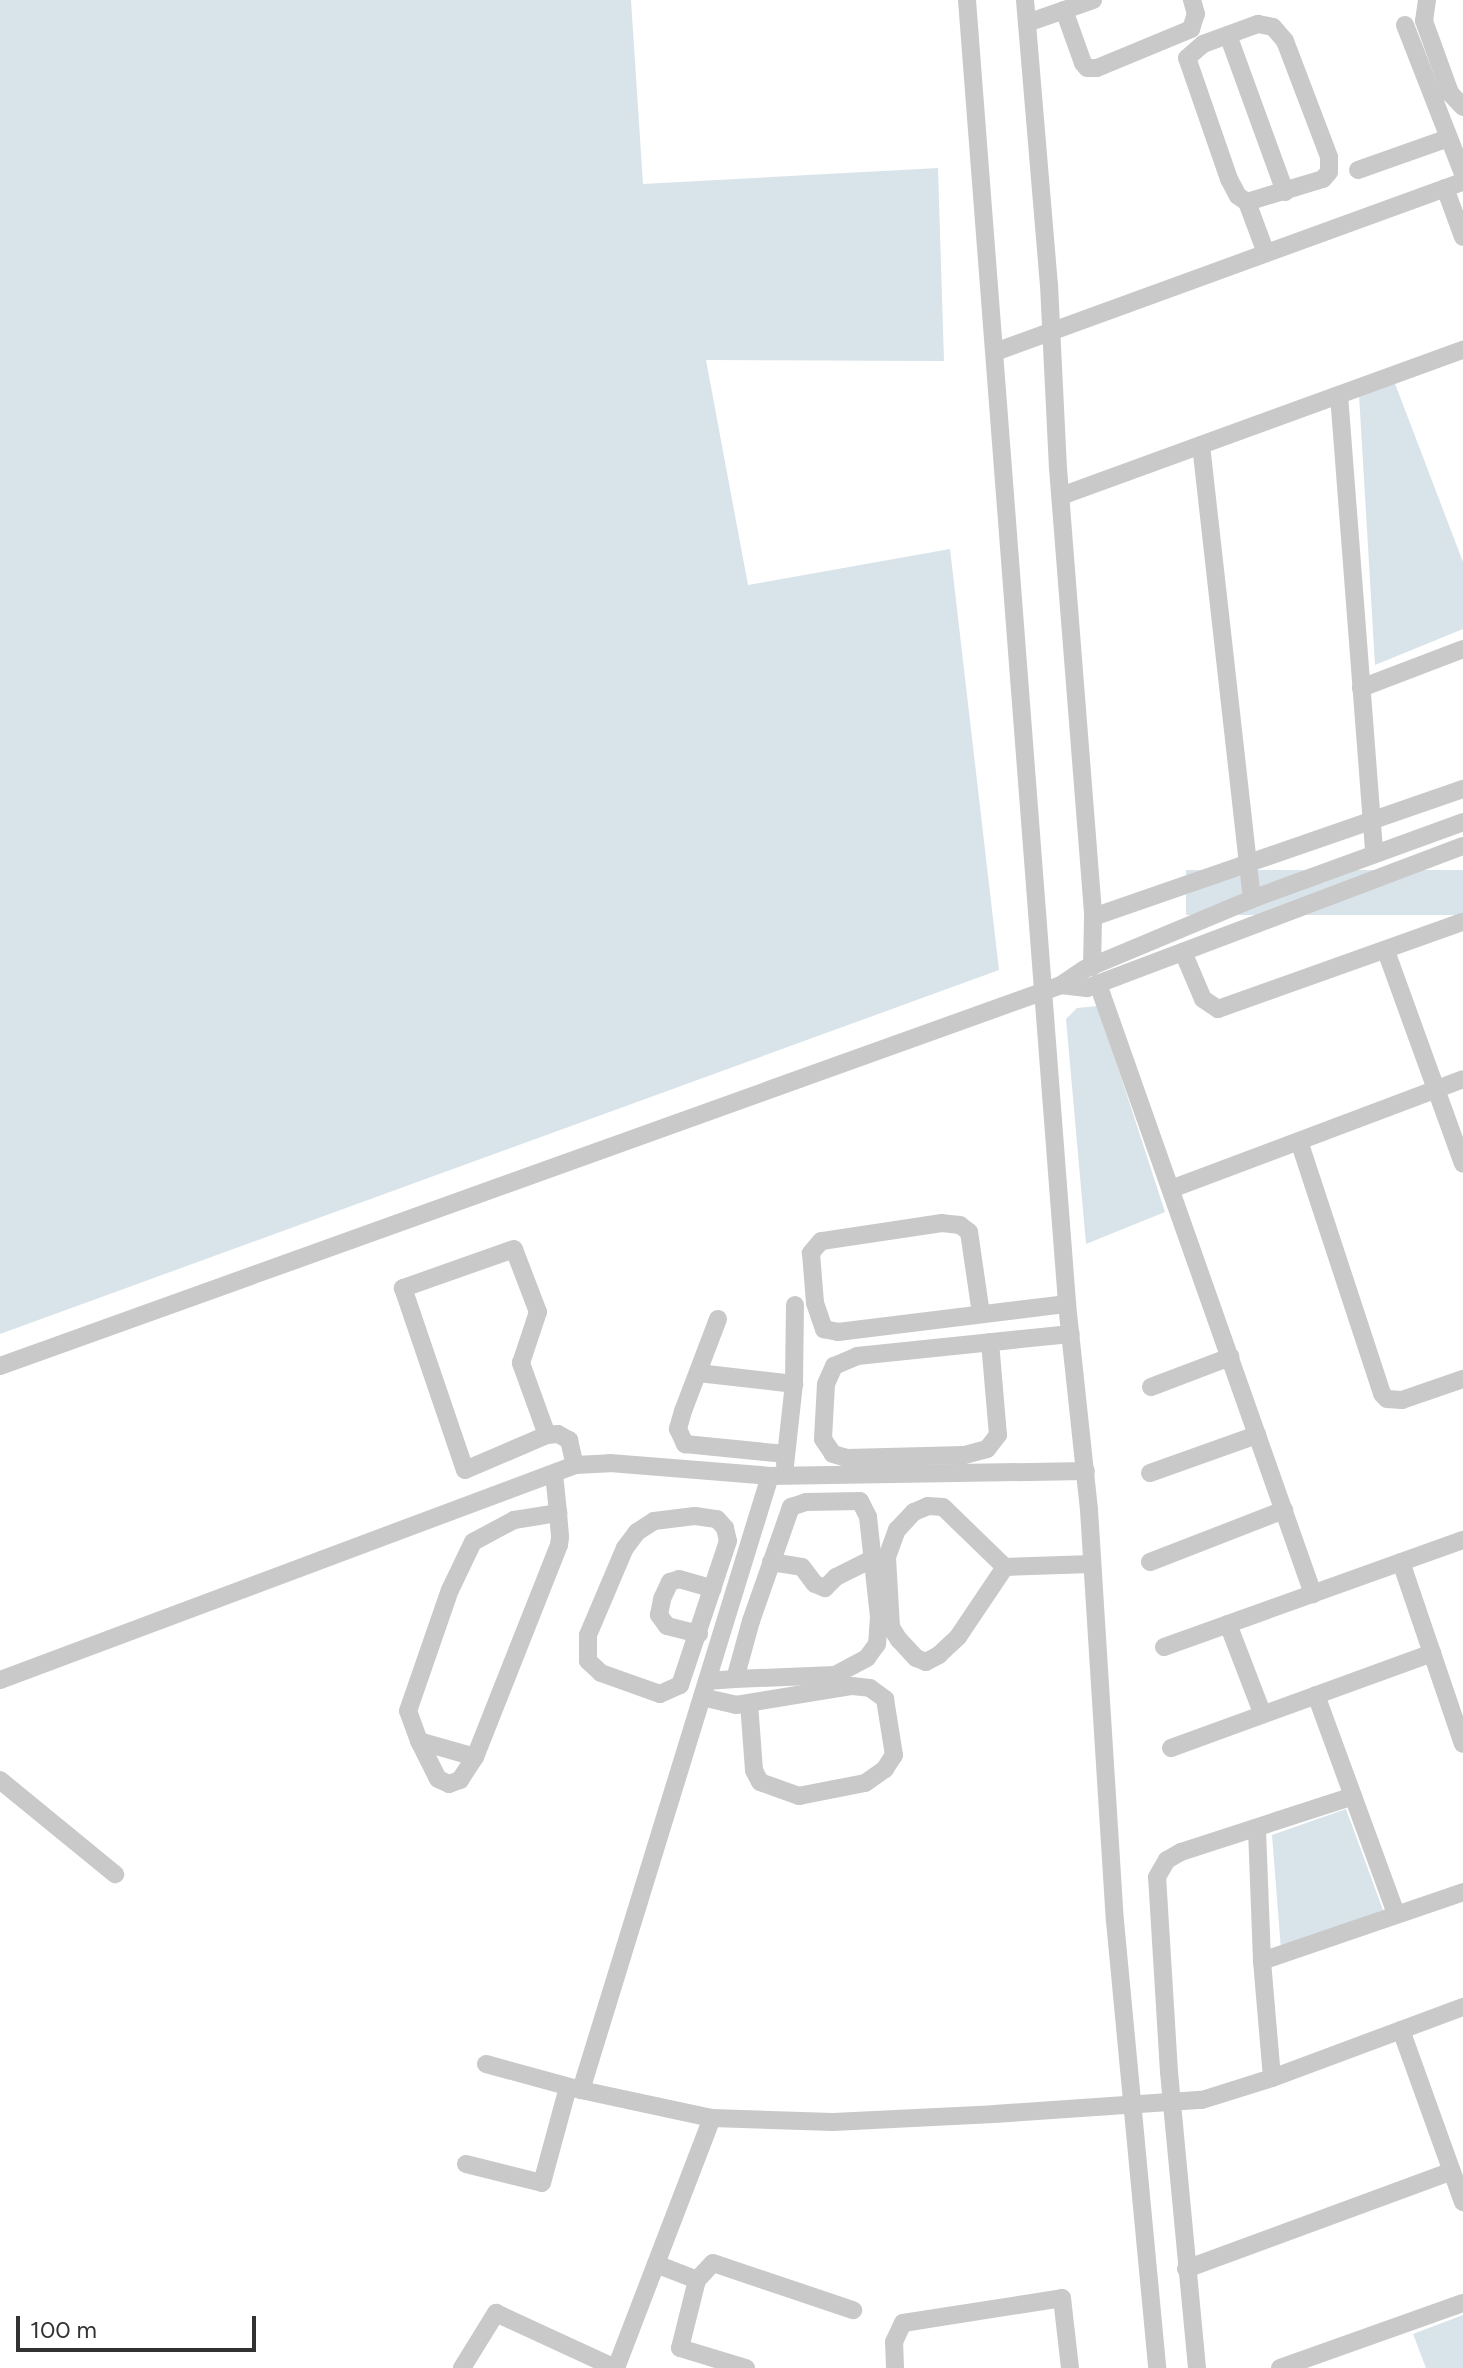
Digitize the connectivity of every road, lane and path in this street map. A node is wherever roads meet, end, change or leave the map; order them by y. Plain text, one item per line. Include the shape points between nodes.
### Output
1 (967, 0) edge
2 (1025, 0) edge
3 (1093, 0) edge
4 (1192, 0) edge
5 (1427, 0) edge
6 (1064, 10) junction
7 (1027, 23) junction
8 (1405, 25) dead end
9 (1228, 35) junction
10 (1463, 107) edge
11 (1449, 138) junction
12 (1358, 170) dead end
13 (1463, 174) edge
14 (1454, 185) edge
15 (1285, 192) junction
16 (1247, 202) junction
17 (1463, 237) edge
18 (1266, 253) junction
19 (1051, 332) junction
20 (1463, 350) edge
21 (995, 352) junction
22 (1339, 395) junction
23 (1201, 445) junction
24 (1061, 496) junction
25 (1463, 649) edge
26 (1361, 688) junction
27 (1463, 789) edge
28 (1372, 822) junction
29 (1463, 822) edge
30 (1463, 846) edge
31 (1374, 854) junction
32 (1246, 866) junction
33 (1252, 899) junction
34 (1093, 917) junction
35 (1463, 922) edge
36 (1386, 951) junction
37 (1183, 952) junction
38 (1095, 976) junction
39 (1052, 989) junction
40 (1463, 1079) edge
41 (1436, 1089) junction
42 (1299, 1141) junction
43 (1463, 1164) edge
44 (1171, 1189) junction
45 (1067, 1304) junction
46 (795, 1305) dead end
47 (981, 1314) junction
48 (718, 1319) dead end
49 (1071, 1334) junction
50 (990, 1342) junction
51 (1230, 1357) junction
52 (0, 1366) edge
53 (698, 1373) junction
54 (1463, 1379) edge
55 (794, 1384) junction
56 (1151, 1387) dead end
57 (547, 1435) junction
58 (1257, 1435) junction
59 (786, 1454) junction
60 (575, 1465) junction
61 (1086, 1471) junction
62 (1150, 1473) dead end
63 (554, 1474) junction
64 (778, 1476) junction
65 (1284, 1510) junction
66 (558, 1513) junction
67 (1463, 1540) edge
68 (872, 1559) junction
69 (771, 1562) junction
70 (1150, 1562) dead end
71 (1401, 1562) junction
72 (1092, 1564) junction
73 (1005, 1567) junction
74 (713, 1589) junction
75 (1313, 1594) junction
76 (707, 1609) junction
77 (728, 1613) junction
78 (1228, 1624) junction
79 (699, 1634) junction
80 (1164, 1647) dead end
81 (1432, 1653) junction
82 (735, 1679) junction
83 (0, 1680) edge
84 (704, 1689) junction
85 (1316, 1695) junction
86 (749, 1703) junction
87 (1263, 1715) junction
88 (1459, 1720) edge
89 (419, 1741) junction
90 (1463, 1744) edge
91 (1171, 1748) dead end
92 (475, 1757) junction
93 (0, 1780) edge
94 (1353, 1796) junction
95 (1257, 1830) junction
96 (115, 1874) dead end
97 (1463, 1892) edge
98 (1396, 1914) junction
99 (1262, 1961) junction
100 (1463, 2007) edge
101 (1401, 2030) junction
102 (486, 2064) dead end
103 (1272, 2078) junction
104 (574, 2089) junction
105 (1171, 2103) junction
106 (1131, 2104) junction
107 (712, 2118) junction
108 (466, 2164) dead end
109 (1452, 2171) junction
110 (1463, 2202) edge
111 (656, 2264) junction
112 (1186, 2269) junction
113 (697, 2280) junction
114 (1463, 2303) edge
115 (853, 2310) dead end
116 (462, 2368) edge
117 (615, 2368) edge
118 (746, 2368) edge
119 (895, 2368) edge
120 (1070, 2368) edge
121 (1157, 2368) edge
122 (1197, 2368) edge
123 (1280, 2368) edge

1 - 21 street
2 - 7 street
3 - 6 street
4 - 6 street via 1196,14 1191,29 1097,68 1083,63
5 - 10 street via 1424,21 1450,93
6 - 7 street
7 - 19 street
8 - 11 street
9 - 15 street
9 - 15 street via 1258,24 1273,27 1285,41 1329,157 1323,179
9 - 16 street via 1195,51 1187,58 1188,68 1229,179
11 - 12 street
11 - 13 street
14 - 17 street
14 - 18 street
15 - 16 street
16 - 18 street
18 - 19 street
19 - 21 street
19 - 24 street
20 - 22 street
21 - 39 street
22 - 23 street
22 - 26 street
23 - 24 street
23 - 32 street
24 - 34 street
25 - 26 street
26 - 28 street
27 - 28 street
28 - 31 street
28 - 32 street
29 - 31 street
30 - 37 street
31 - 33 street
32 - 33 street
32 - 34 street
33 - 38 street
34 - 38 street
35 - 36 street
36 - 37 street via 1218,1009 1203,999
36 - 41 street
37 - 38 street
38 - 39 street via 1087,988
38 - 44 street
39 - 45 street
39 - 52 street
40 - 41 street
41 - 42 street
41 - 43 street
42 - 44 street
42 - 54 street via 1382,1394 1402,1400
44 - 51 street
45 - 47 street
45 - 49 street
46 - 55 street
47 - 47 street via 969,1232 960,1225 942,1223 821,1241 811,1253 815,1303 824,1329 838,1332
48 - 53 street
49 - 50 street
49 - 61 street
50 - 50 street via 857,1356 834,1366 826,1384 823,1439 833,1454 847,1458 964,1455 987,1449 998,1435
51 - 56 street
51 - 58 street
53 - 55 street
53 - 59 street via 678,1429 685,1444
55 - 59 street
57 - 57 street via 465,1470 403,1288 514,1249 538,1312 521,1363
57 - 60 street via 569,1440
58 - 62 street
58 - 65 street
59 - 64 street
60 - 63 street
60 - 64 street
61 - 64 street
61 - 72 street
63 - 66 street
63 - 83 street
64 - 77 street
65 - 70 street
65 - 75 street
66 - 89 street via 514,1520 473,1542 450,1590 408,1711
66 - 92 street via 559,1545
67 - 71 street
68 - 69 street via 825,1588 802,1567
68 - 69 street via 868,1517 860,1501 845,1499 791,1507
68 - 82 street via 879,1617 877,1644 867,1658 835,1675
69 - 82 street
71 - 75 street
71 - 81 street
72 - 73 street
72 - 106 street
73 - 73 street via 943,1507 914,1512 897,1530 887,1557 891,1627 916,1658 926,1662 958,1637
74 - 76 street
74 - 79 street via 679,1579 670,1582 662,1599 659,1615 667,1626
74 - 79 street via 728,1541 725,1528 717,1519 695,1516 654,1521 625,1548 588,1635 588,1661 601,1673 660,1694 680,1685
75 - 78 street
76 - 77 street
76 - 79 street
77 - 84 street
78 - 80 street
78 - 87 street
81 - 85 street
81 - 88 street
82 - 84 street
84 - 86 street via 736,1705
84 - 104 street
85 - 87 street
85 - 94 street
86 - 86 street via 852,1686 870,1688 885,1699 894,1755 865,1783 799,1796 760,1782 754,1770
87 - 91 street
88 - 90 street
89 - 92 street
89 - 92 street via 438,1779 449,1784 460,1780
93 - 96 street
94 - 95 street
94 - 98 street
95 - 99 street
95 - 105 street via 1181,1852 1160,1867
97 - 98 street
98 - 99 street
99 - 103 street
100 - 101 street
101 - 103 street
101 - 109 street
102 - 104 street
103 - 105 street via 1202,2100
104 - 107 street
104 - 108 street via 542,2183
105 - 106 street
105 - 112 street
106 - 107 street via 833,2122
106 - 121 street
107 - 111 street
109 - 110 street
109 - 112 street
111 - 113 street
111 - 117 street
112 - 122 street
113 - 115 street via 713,2263
113 - 118 street via 680,2348
114 - 123 street
116 - 117 street via 496,2313
119 - 120 street via 894,2342 903,2323 1062,2298

